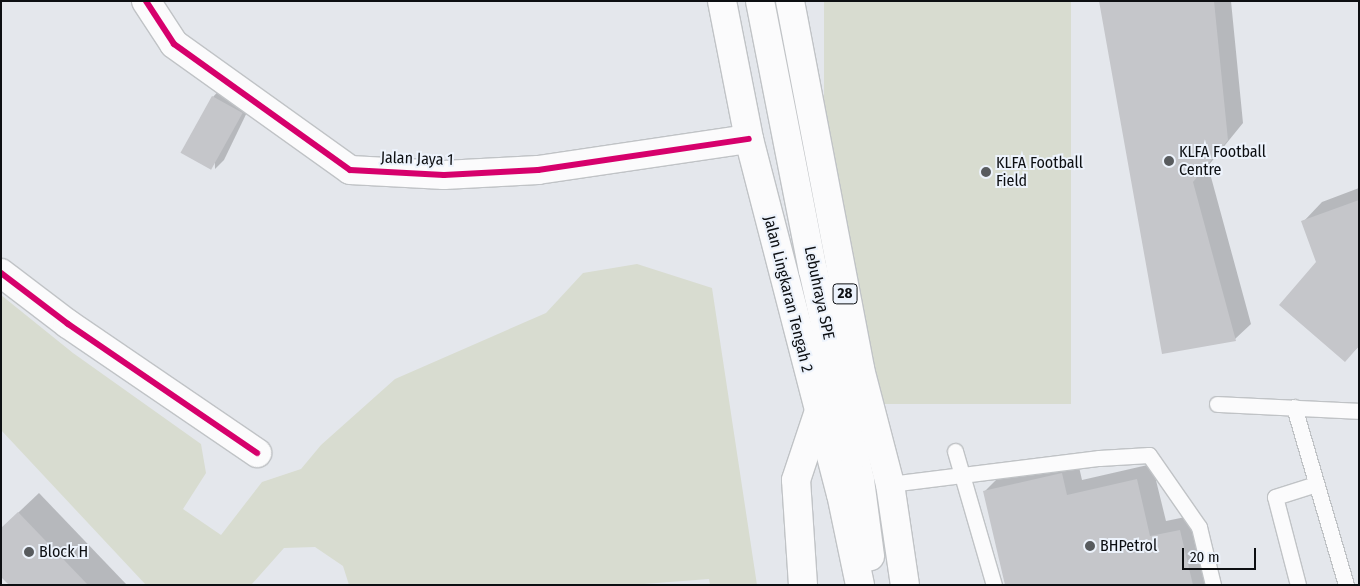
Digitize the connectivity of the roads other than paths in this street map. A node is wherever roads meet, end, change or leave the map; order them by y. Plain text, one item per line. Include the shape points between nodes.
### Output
1 (146, 1) edge
2 (722, 1) edge
3 (760, 1) edge
4 (790, 1) edge
5 (749, 139) junction
6 (1, 273) edge
7 (1217, 404) dead end
8 (1294, 407) junction
9 (1359, 411) edge
10 (818, 414) junction
11 (955, 450) dead end
12 (257, 453) dead end
13 (962, 474) junction
14 (890, 484) junction
15 (1316, 484) junction
16 (804, 585) edge
17 (860, 585) edge
18 (873, 585) edge
19 (905, 585) edge
20 (994, 585) edge
21 (1212, 585) edge
22 (1298, 585) edge
23 (1346, 585) edge

1 - 5 main road, Jalan Jaya 1 via 174,44 350,170 444,175 538,170
2 - 5 main road, Jalan Lingkaran Tengah 2
3 - 18 main road, Lebuhraya SPE via 807,241 860,480
4 - 14 main road, 28 via 860,369
5 - 10 main road, Jalan Lingkaran Tengah 2
6 - 12 main road via 68,324
7 - 8 lane
8 - 9 lane
8 - 15 lane
10 - 16 main road via 796,480
10 - 17 main road, Jalan Lingkaran Tengah 2 via 841,494
11 - 13 lane
13 - 14 lane
13 - 20 lane
13 - 21 lane via 1149,455 1199,527
14 - 19 main road, 28
15 - 22 lane via 1275,497
15 - 23 lane

